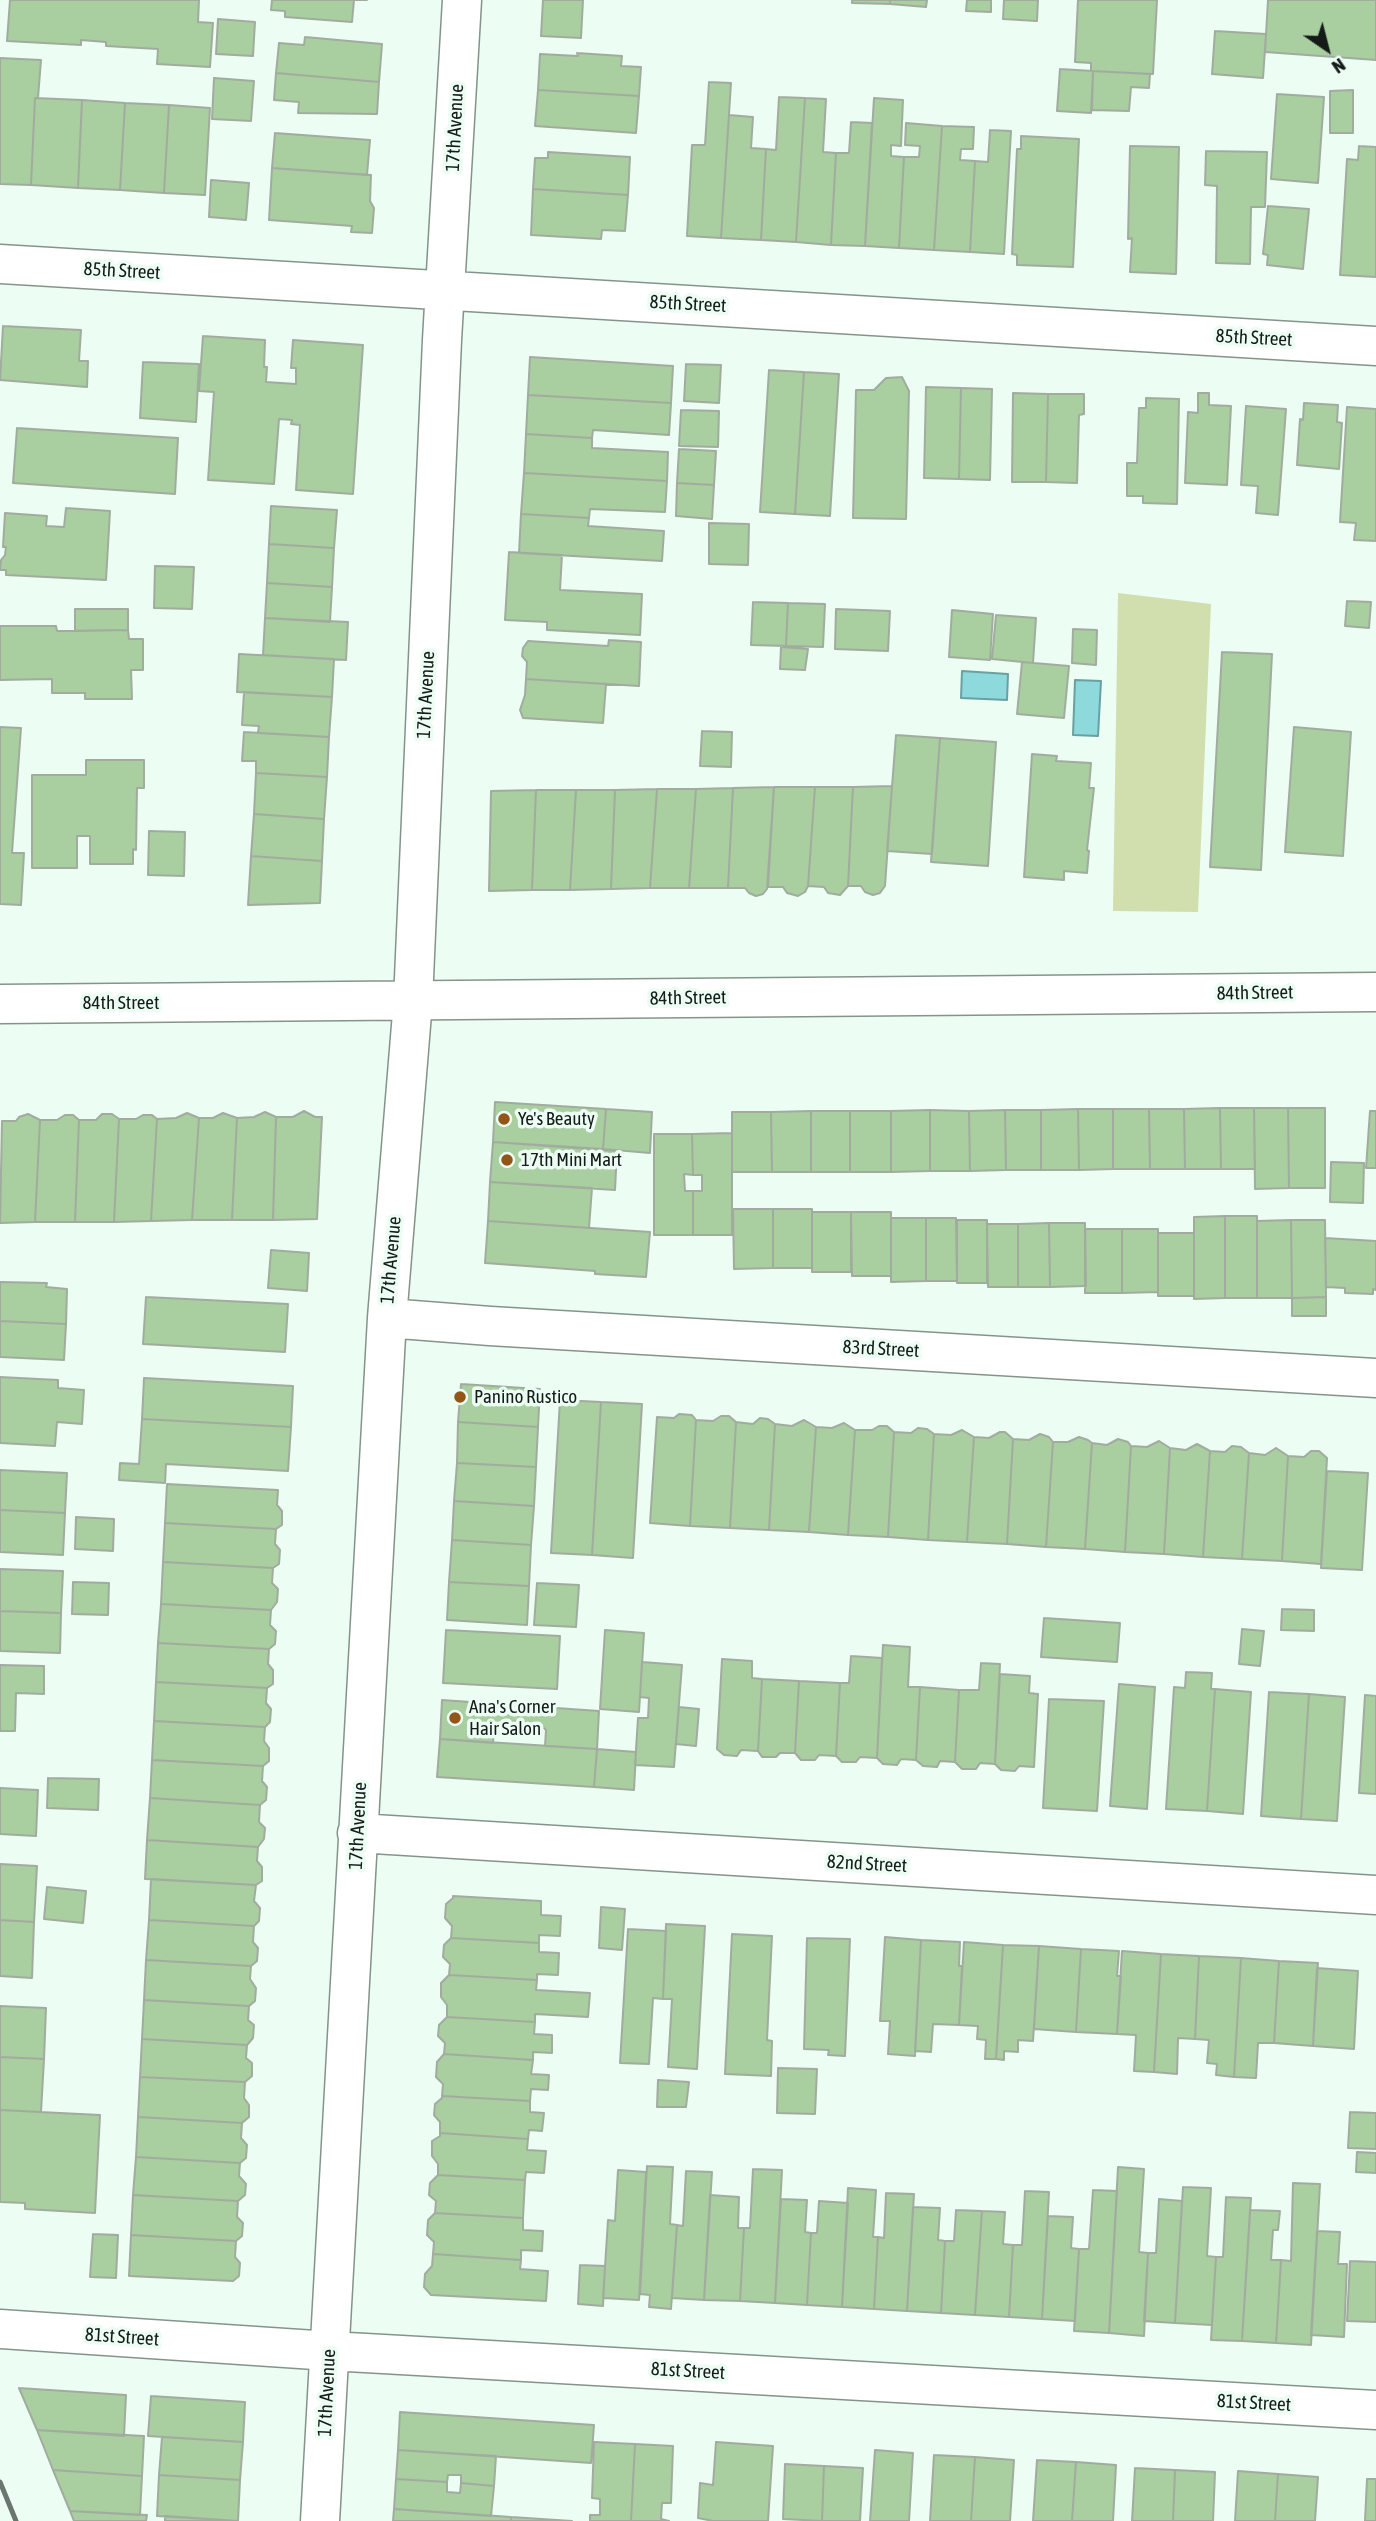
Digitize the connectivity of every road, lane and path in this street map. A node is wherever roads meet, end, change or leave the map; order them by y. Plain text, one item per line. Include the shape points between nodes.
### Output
1 (462, 0) edge
2 (0, 264) edge
3 (445, 289) junction
4 (1376, 346) edge
5 (1376, 992) edge
6 (412, 1001) junction
7 (0, 1004) edge
8 (387, 1318) junction
9 (1376, 1378) edge
10 (358, 1833) junction
11 (1376, 1895) edge
12 (0, 2329) edge
13 (330, 2351) junction
14 (1376, 2410) edge
15 (320, 2521) edge

1 - 3 street, 17th Avenue
2 - 3 street, 85th Street
3 - 4 street, 85th Street
3 - 6 street, 17th Avenue
5 - 6 street, 84th Street
6 - 7 street, 84th Street
6 - 8 street, 17th Avenue
8 - 9 street, 83rd Street
8 - 10 street, 17th Avenue
10 - 11 street, 82nd Street
10 - 13 street, 17th Avenue
12 - 13 street, 81st Street
13 - 14 street, 81st Street
13 - 15 street, 17th Avenue

